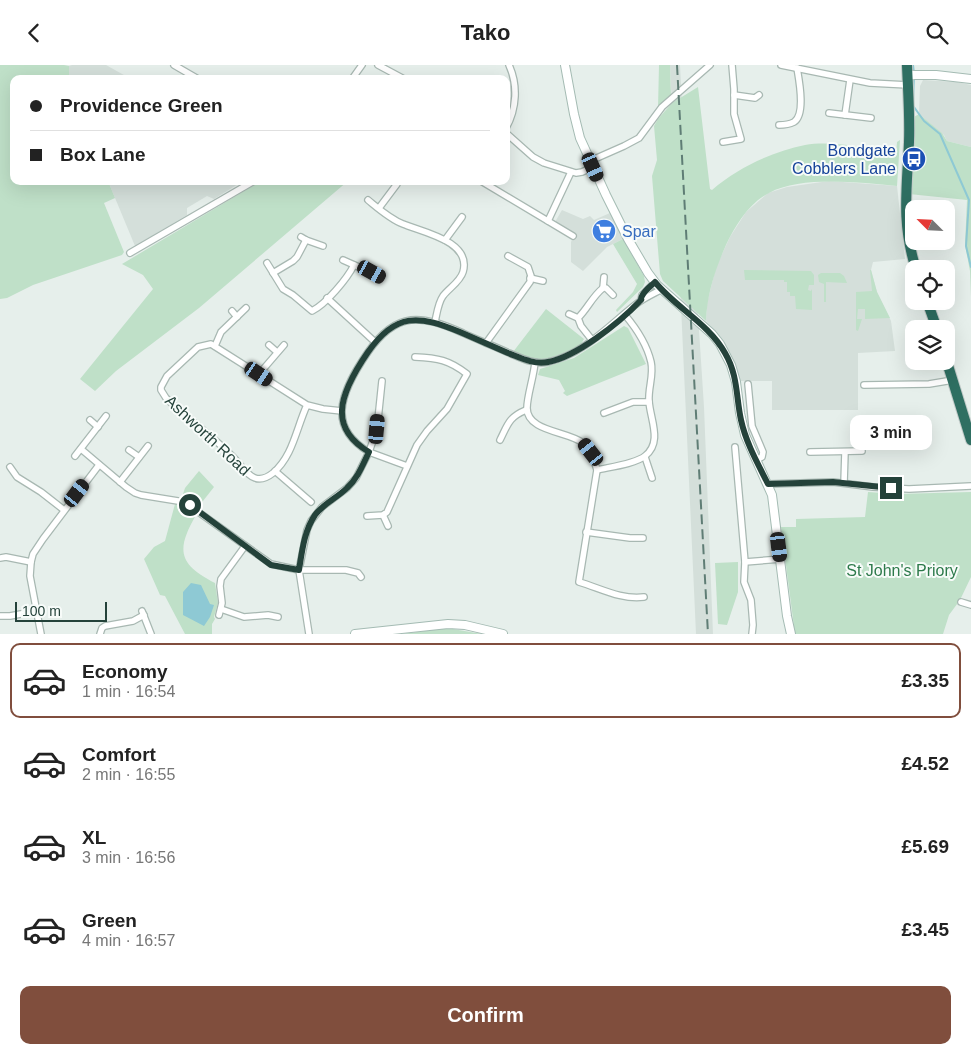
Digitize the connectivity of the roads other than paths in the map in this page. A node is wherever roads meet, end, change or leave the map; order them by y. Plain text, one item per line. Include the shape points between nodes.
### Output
1 (174, 65) edge
2 (378, 65) edge
3 (509, 65) edge
4 (565, 65) edge
5 (710, 65) edge
6 (732, 65) edge
7 (781, 65) edge
8 (797, 68) junction
9 (810, 68) edge
10 (191, 75) edge
11 (397, 75) edge
12 (910, 75) edge
13 (971, 79) edge
14 (850, 80) junction
15 (734, 95) junction
16 (759, 95) dead end
17 (829, 113) dead end
18 (846, 115) junction
19 (510, 118) edge
20 (871, 118) dead end
21 (779, 125) dead end
22 (510, 136) edge
23 (723, 142) dead end
24 (591, 164) junction
25 (570, 172) junction
26 (247, 185) edge
27 (396, 185) edge
28 (488, 185) edge
29 (368, 200) dead end
30 (379, 209) junction
31 (462, 217) dead end
32 (548, 221) junction
33 (573, 236) dead end
34 (445, 240) junction
35 (323, 246) dead end
36 (130, 253) dead end
37 (508, 256) dead end
38 (343, 259) dead end
39 (913, 260) edge
40 (267, 263) dead end
41 (354, 265) junction
42 (273, 273) junction
43 (381, 277) dead end
44 (604, 277) dead end
45 (530, 278) junction
46 (543, 281) dead end
47 (655, 282) junction
48 (603, 288) junction
49 (662, 289) junction
50 (613, 295) dead end
51 (327, 298) junction
52 (641, 300) junction
53 (246, 308) dead end
54 (232, 311) dead end
55 (570, 314) dead end
56 (625, 315) junction
57 (237, 317) junction
58 (578, 318) junction
59 (435, 322) junction
60 (592, 340) junction
61 (374, 343) junction
62 (486, 343) junction
63 (269, 345) dead end
64 (284, 345) dead end
65 (215, 346) junction
66 (276, 352) junction
67 (415, 357) dead end
68 (535, 362) junction
69 (950, 370) edge
70 (259, 374) junction
71 (953, 380) junction
72 (382, 381) dead end
73 (748, 384) dead end
74 (864, 385) dead end
75 (649, 402) junction
76 (307, 405) junction
77 (526, 410) junction
78 (342, 411) junction
79 (604, 413) dead end
80 (106, 416) dead end
81 (90, 420) dead end
82 (98, 427) junction
83 (500, 440) dead end
84 (971, 440) edge
85 (148, 445) dead end
86 (735, 447) dead end
87 (81, 449) junction
88 (130, 450) dead end
89 (862, 451) dead end
90 (369, 452) junction
91 (810, 452) dead end
92 (845, 452) junction
93 (75, 456) dead end
94 (138, 457) junction
95 (645, 457) junction
96 (756, 460) junction
97 (99, 465) junction
98 (407, 466) junction
99 (10, 467) dead end
100 (597, 470) junction
101 (275, 471) junction
102 (652, 478) dead end
103 (120, 483) junction
104 (844, 483) junction
105 (768, 484) junction
106 (971, 485) edge
107 (311, 502) dead end
108 (64, 510) junction
109 (367, 515) dead end
110 (383, 515) junction
111 (388, 526) dead end
112 (586, 532) junction
113 (643, 538) dead end
114 (245, 545) junction
115 (0, 558) edge
116 (781, 559) junction
117 (31, 562) junction
118 (745, 562) junction
119 (299, 570) junction
120 (361, 577) dead end
121 (644, 597) dead end
122 (962, 602) dead end
123 (971, 605) edge
124 (38, 611) junction
125 (0, 616) edge
126 (278, 617) dead end
127 (384, 632) edge
128 (41, 634) edge
129 (100, 634) edge
130 (151, 634) edge
131 (309, 634) edge
132 (355, 634) edge
133 (503, 634) edge
134 (752, 634) edge
135 (791, 634) edge

1 - 10 street
2 - 11 street
3 - 19 street via 516,90
4 - 24 street via 580,138
5 - 24 street via 662,107 639,137
6 - 15 street
7 - 8 street
8 - 9 street
8 - 21 street via 801,97 798,115 796,121
9 - 14 street
12 - 13 street
12 - 14 street via 870,83
12 - 39 highway via 906,186 907,227
14 - 18 street
15 - 16 street via 755,98
15 - 23 street via 734,114 741,139
17 - 18 street
18 - 20 street
22 - 25 street via 536,159
24 - 25 street via 582,172
24 - 47 street via 628,239
25 - 32 street
26 - 36 street
27 - 30 street
28 - 32 street
29 - 30 street
30 - 34 street via 390,218
31 - 34 street
32 - 33 street
34 - 59 street via 460,254 463,271 443,297
35 - 42 street via 304,238 297,257
37 - 45 street via 528,267
38 - 41 street
40 - 42 street
41 - 43 street
41 - 51 street
42 - 51 street via 283,289 310,311
44 - 48 street
45 - 46 street
45 - 62 street via 527,288
47 - 49 street
47 - 52 street
48 - 50 street
48 - 58 street via 592,297
49 - 52 street
49 - 96 street via 705,327 726,354 736,382 745,435
51 - 61 street
52 - 56 street
53 - 57 street
54 - 57 street
55 - 58 street
56 - 60 street
56 - 75 street via 636,329 650,359
57 - 65 street via 221,332
58 - 60 street
59 - 61 street via 425,319 402,322
59 - 62 street
60 - 68 street via 560,358
61 - 78 street via 352,381
62 - 68 street
63 - 66 street
64 - 66 street
65 - 70 street
65 - 101 street, Ashworth Road via 198,347 167,376 161,390 250,475 263,478
66 - 70 street
67 - 98 street via 448,361 467,374 447,409 421,438
68 - 77 street
69 - 71 highway
70 - 76 street
71 - 74 street via 929,384
71 - 84 highway
72 - 90 street via 377,429
73 - 96 street via 752,425 763,452 762,457
75 - 79 street via 633,402
75 - 95 street via 655,434
76 - 78 street
76 - 101 street, Ashworth Road via 291,449
77 - 83 street via 509,421
77 - 100 street via 535,424 584,444
78 - 90 street via 346,429
80 - 82 street
81 - 82 street
82 - 87 street
85 - 94 street
86 - 118 street
87 - 93 street
87 - 97 street
88 - 94 street
89 - 92 street
90 - 98 street
90 - 119 street via 356,478 322,507 311,521
91 - 92 street
92 - 104 street
94 - 103 street
95 - 100 street
95 - 102 street
96 - 105 street
97 - 103 street
97 - 108 street
98 - 110 street via 391,507
99 - 108 street via 17,477
100 - 112 street
101 - 107 street
103 - 114 street via 141,495 190,505
104 - 105 street
104 - 106 street via 909,489
105 - 116 street via 774,503
108 - 117 street
109 - 110 street
110 - 111 street
112 - 113 street
112 - 121 street via 579,582 612,593
114 - 119 street via 271,565
114 - 126 street via 221,579 220,612 244,617
115 - 117 street
116 - 118 street
116 - 135 street
117 - 124 street via 30,576
118 - 134 street via 744,582 752,600
119 - 120 street via 346,570
119 - 131 street
122 - 123 street
124 - 125 street
124 - 128 street
127 - 132 street
127 - 133 street via 456,624
129 - 130 street via 105,626 133,621 143,613

